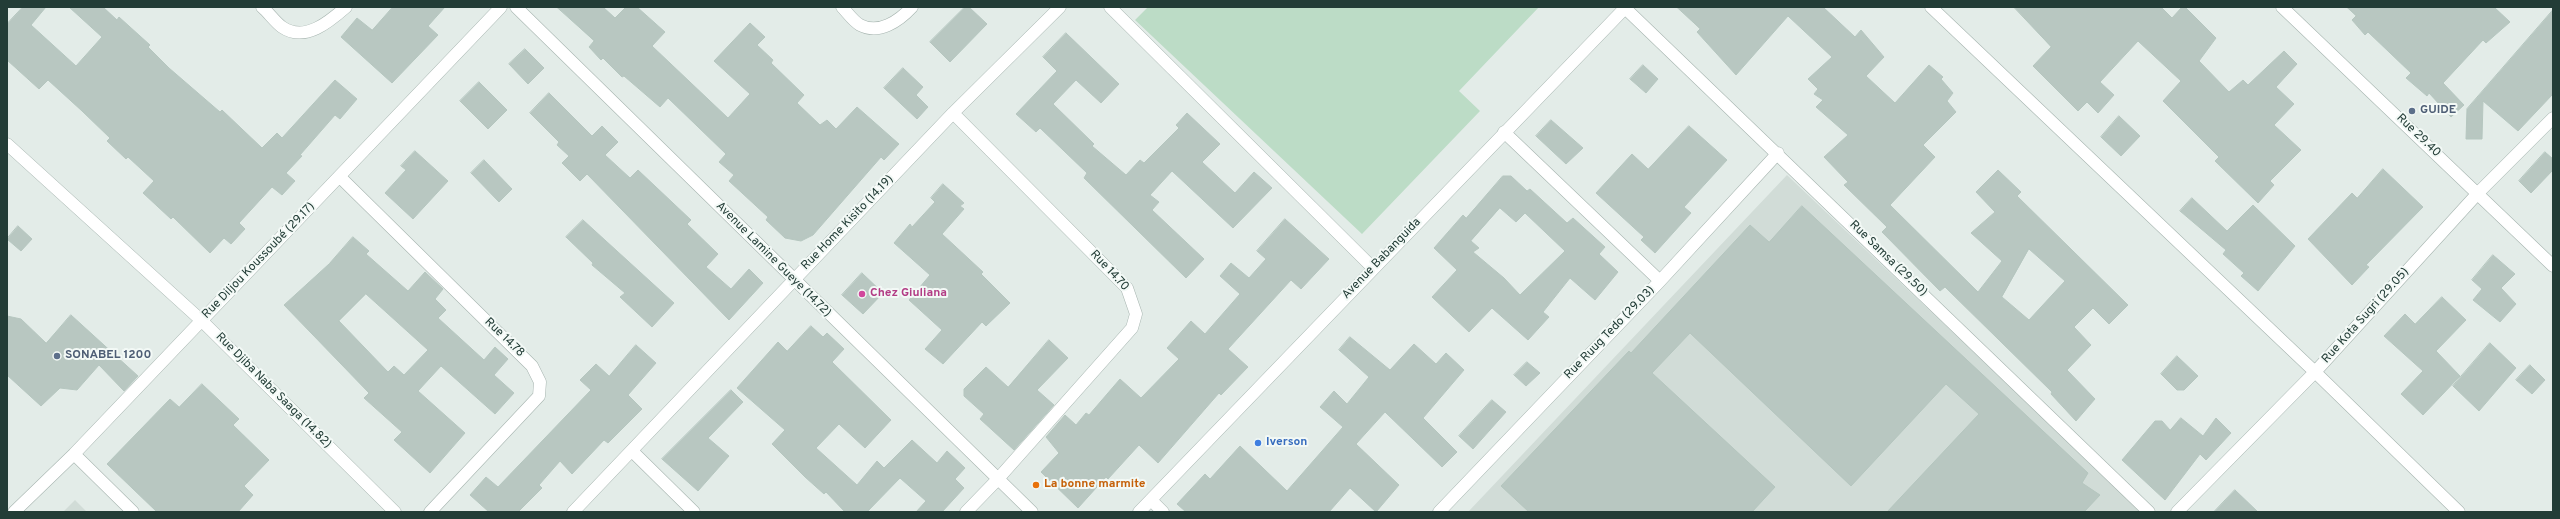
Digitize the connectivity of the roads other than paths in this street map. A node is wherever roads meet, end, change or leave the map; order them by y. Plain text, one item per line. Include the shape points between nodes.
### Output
1 (262, 7) edge
2 (346, 7) edge
3 (501, 7) edge
4 (516, 7) edge
5 (842, 7) edge
6 (912, 7) edge
7 (1060, 7) edge
8 (1110, 7) edge
9 (1625, 7) edge
10 (1931, 7) edge
11 (2282, 7) edge
12 (953, 113) junction
13 (2553, 118) edge
14 (1504, 132) junction
15 (7, 144) edge
16 (1778, 153) junction
17 (340, 177) junction
18 (2478, 193) junction
19 (2553, 266) edge
20 (1374, 268) junction
21 (793, 280) junction
22 (1660, 281) junction
23 (202, 321) junction
24 (2315, 372) junction
25 (632, 451) junction
26 (74, 454) junction
27 (997, 480) junction
28 (1151, 500) junction
29 (14, 512) edge
30 (133, 512) edge
31 (395, 512) edge
32 (430, 512) edge
33 (573, 512) edge
34 (694, 512) edge
35 (966, 512) edge
36 (1032, 512) edge
37 (1139, 512) edge
38 (1163, 512) edge
39 (1438, 512) edge
40 (2149, 512) edge
41 (2177, 512) edge
42 (2460, 512) edge

1 - 2 street via 282,27 293,32 325,26
3 - 17 street, Rue Diljou Koussoubé (29.17)
4 - 21 street, Avenue Lamine Gueye (14.72)
5 - 6 street via 859,25 876,29 891,24
7 - 12 street, Rue Home Kisito (14.19)
8 - 20 street
9 - 14 street, Avenue Babanguida
9 - 16 street, Rue Samsa (29.50)
10 - 24 street
11 - 18 street, Rue 29.40
12 - 21 street, Rue Home Kisito (14.19)
12 - 27 street, Rue 14.70 via 1128,288 1136,314 1132,328
13 - 18 street, Rue Kota Sugri (29.05)
14 - 20 street, Avenue Babanguida
14 - 22 street
15 - 23 street, Rue Djiba Naba Saaga (14.82)
16 - 22 street, Rue Ruug Tedo (29.03)
16 - 40 street, Rue Samsa (29.50)
17 - 23 street, Rue Diljou Koussoubé (29.17)
17 - 32 street, Rue 14.78 via 532,366 540,382 539,396
18 - 19 street, Rue 29.40
18 - 24 street, Rue Kota Sugri (29.05)
20 - 28 street, Avenue Babanguida
21 - 25 street, Rue Home Kisito (14.19)
21 - 27 street, Avenue Lamine Gueye (14.72)
22 - 39 street, Rue Ruug Tedo (29.03)
23 - 26 street, Rue Diljou Koussoubé (29.17)
23 - 31 street, Rue Djiba Naba Saaga (14.82)
24 - 41 street, Rue Kota Sugri (29.05)
24 - 42 street
25 - 33 street, Rue Home Kisito (14.19)
25 - 34 street
26 - 29 street, Rue Diljou Koussoubé (29.17)
26 - 30 street
27 - 35 street, Rue 14.70
27 - 36 street, Avenue Lamine Gueye (14.72)
28 - 37 street, Avenue Babanguida
28 - 38 street

